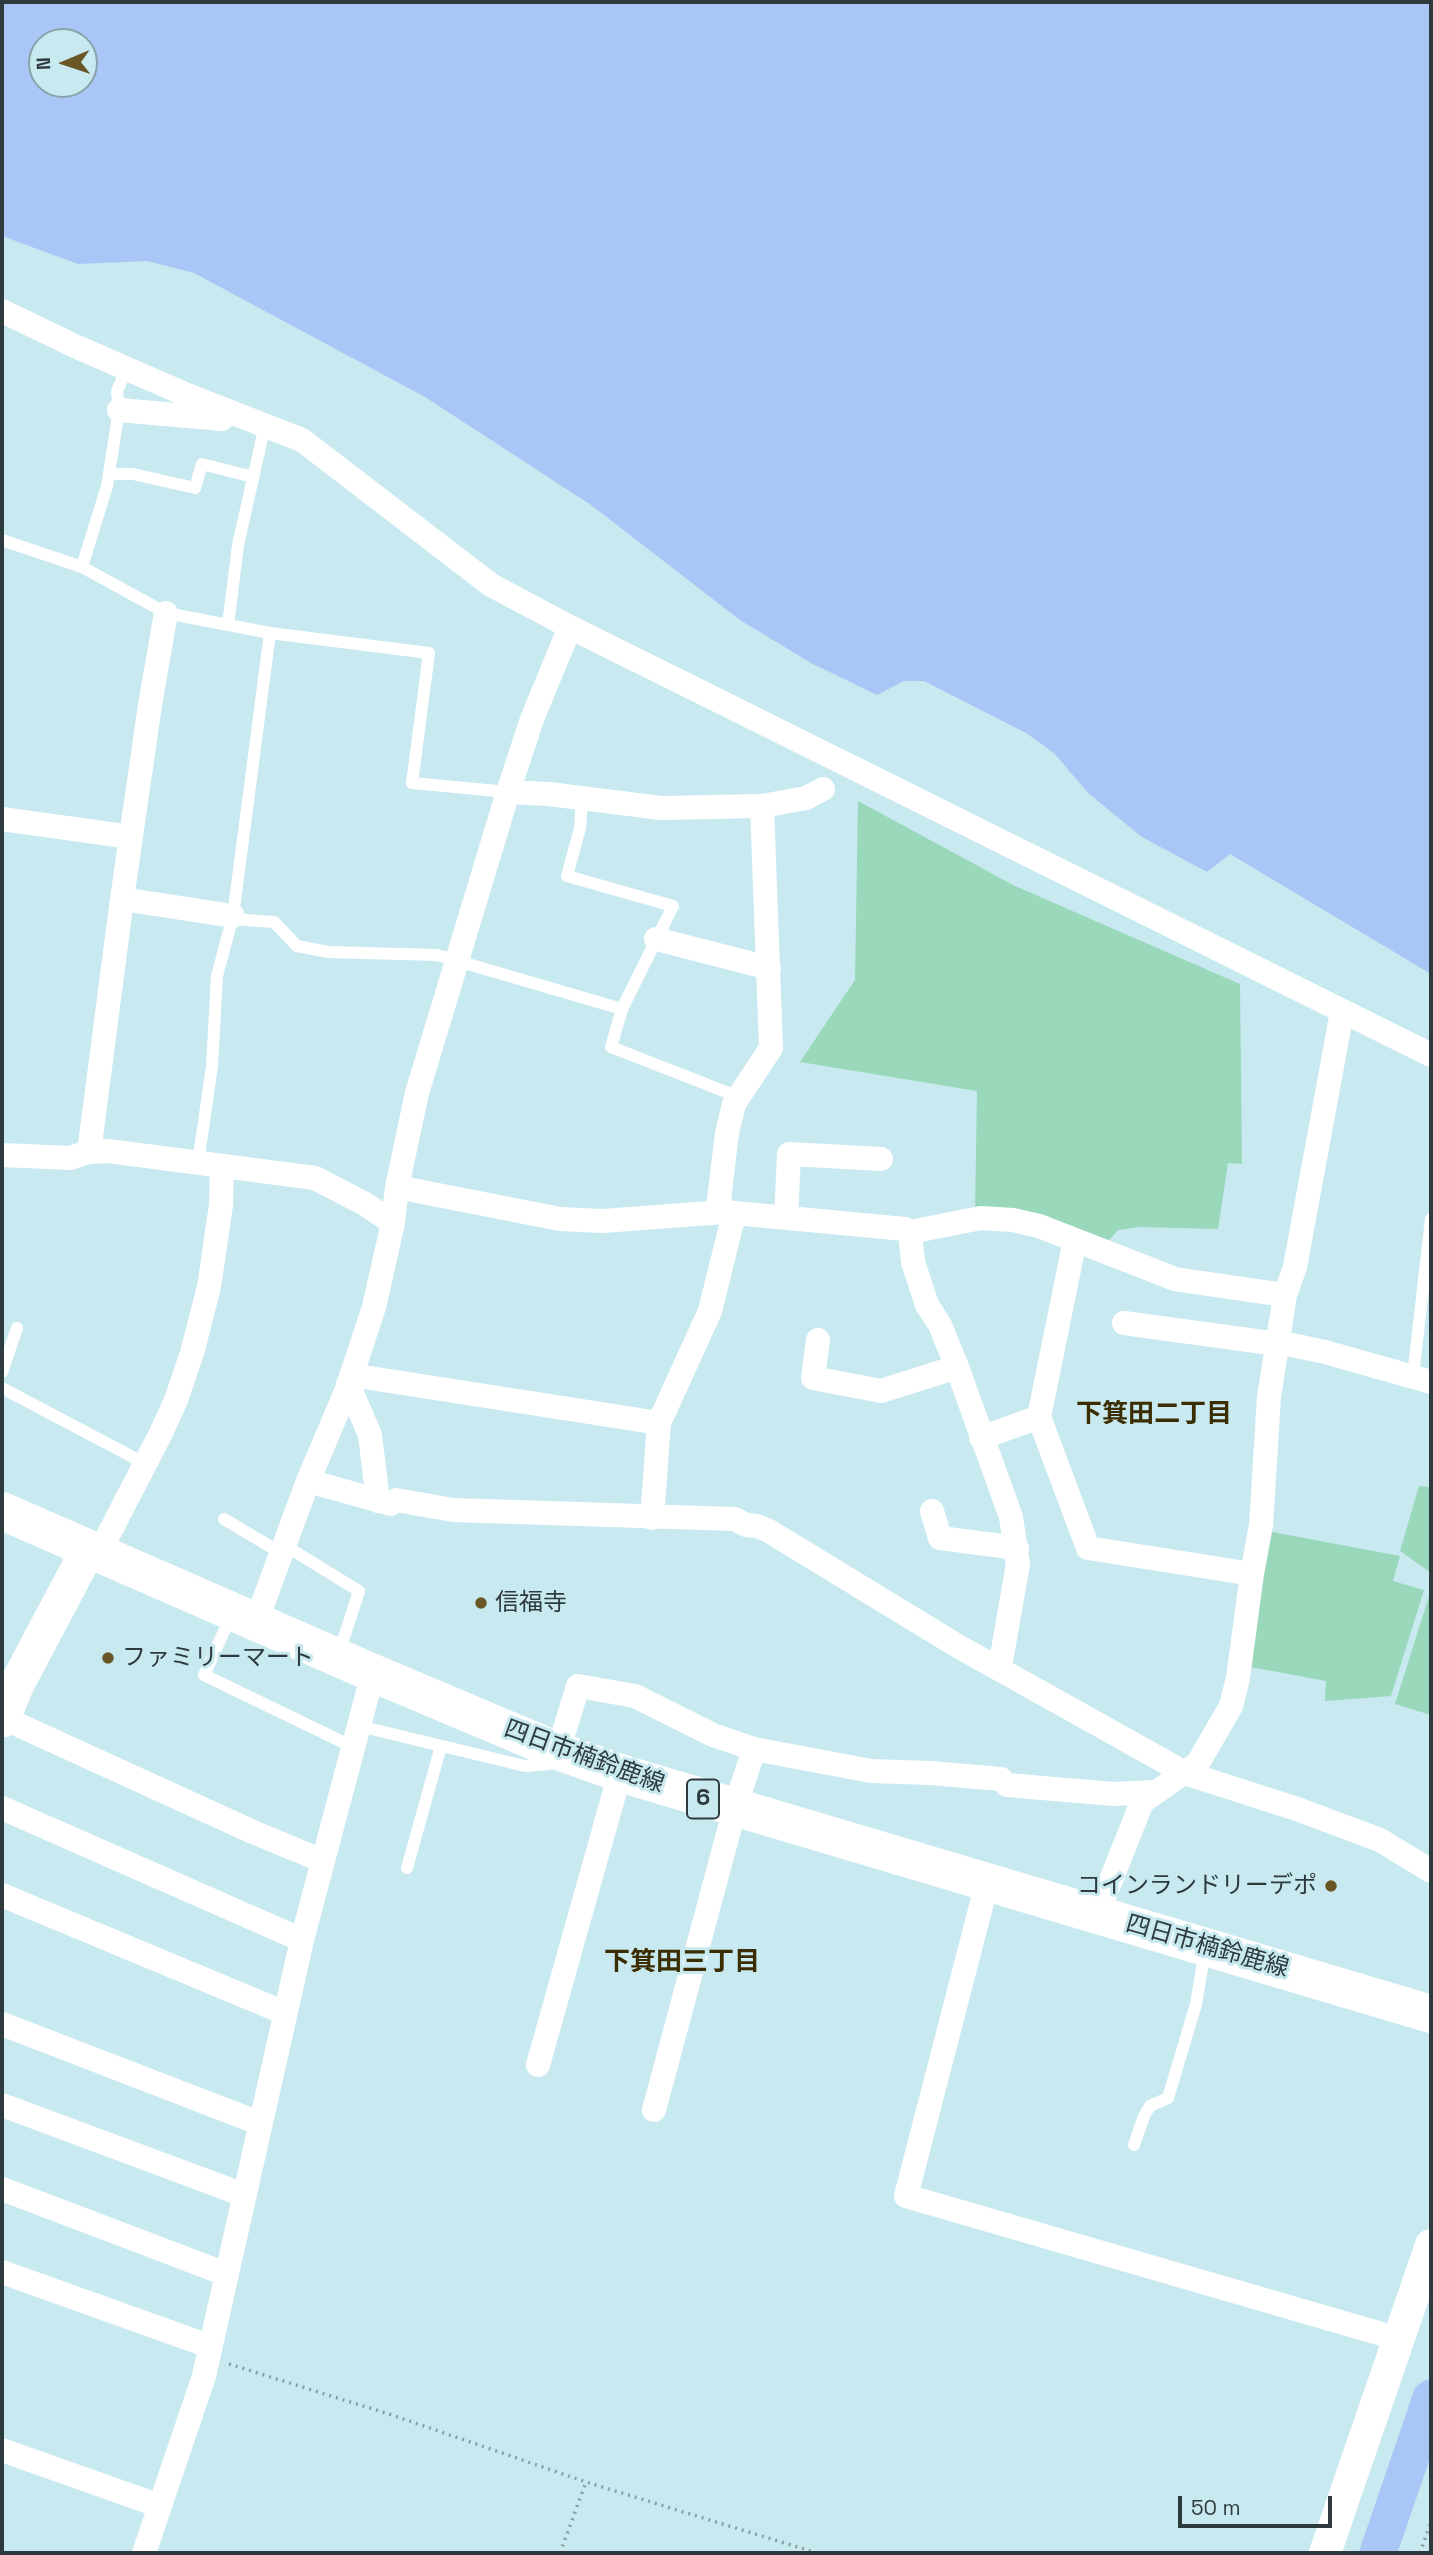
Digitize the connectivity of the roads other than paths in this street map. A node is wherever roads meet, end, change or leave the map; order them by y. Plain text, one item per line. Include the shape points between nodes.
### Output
1 (2, 311) edge
2 (127, 369) junction
3 (119, 410) junction
4 (226, 410) junction
5 (265, 425) junction
6 (109, 474) junction
7 (254, 477) junction
8 (2, 540) edge
9 (82, 567) junction
10 (166, 613) junction
11 (228, 625) junction
12 (570, 627) junction
13 (270, 633) junction
14 (823, 789) dead end
15 (508, 792) junction
16 (582, 799) junction
17 (762, 806) junction
18 (2, 819) edge
19 (131, 837) junction
20 (122, 899) junction
21 (233, 917) junction
22 (656, 939) junction
23 (457, 961) junction
24 (769, 968) junction
25 (622, 1009) junction
26 (1342, 1012) junction
27 (1431, 1055) edge
28 (739, 1097) junction
29 (89, 1152) junction
30 (2, 1155) edge
31 (881, 1159) dead end
32 (210, 1164) junction
33 (397, 1187) junction
34 (724, 1213) junction
35 (786, 1218) junction
36 (1431, 1219) edge
37 (393, 1223) junction
38 (910, 1232) junction
39 (1075, 1240) junction
40 (1284, 1295) junction
41 (1124, 1323) dead end
42 (17, 1328) dead end
43 (817, 1340) dead end
44 (1278, 1343) junction
45 (957, 1367) junction
46 (2, 1372) edge
47 (1422, 1379) edge
48 (350, 1380) junction
49 (2, 1388) edge
50 (1039, 1417) junction
51 (659, 1423) junction
52 (981, 1438) junction
53 (146, 1464) junction
54 (308, 1481) junction
55 (379, 1501) junction
56 (2, 1511) edge
57 (932, 1511) dead end
58 (653, 1518) junction
59 (224, 1519) dead end
60 (1017, 1548) junction
61 (283, 1549) junction
62 (94, 1551) junction
63 (1252, 1574) junction
64 (244, 1617) junction
65 (337, 1658) junction
66 (1000, 1667) junction
67 (373, 1674) junction
68 (2, 1719) edge
69 (356, 1737) junction
70 (441, 1746) junction
71 (754, 1749) junction
72 (558, 1751) junction
73 (620, 1773) junction
74 (1185, 1773) junction
75 (1154, 1792) junction
76 (2, 1808) edge
77 (735, 1808) junction
78 (323, 1861) junction
79 (407, 1868) dead end
80 (1431, 1871) edge
81 (987, 1883) junction
82 (2, 1895) edge
83 (1097, 1915) junction
84 (302, 1940) junction
85 (1206, 1946) junction
86 (285, 2013) junction
87 (1431, 2014) edge
88 (2, 2024) edge
89 (538, 2066) dead end
90 (2, 2105) edge
91 (654, 2109) dead end
92 (259, 2123) junction
93 (1134, 2145) dead end
94 (2, 2189) edge
95 (244, 2195) junction
96 (1431, 2245) edge
97 (2, 2272) edge
98 (226, 2274) junction
99 (1399, 2339) junction
100 (208, 2352) junction
101 (2, 2450) edge
102 (160, 2506) junction
103 (144, 2553) edge
104 (1325, 2553) edge

1 - 2 street
2 - 3 lane via 117,391
2 - 4 street
3 - 4 street via 222,419
3 - 6 lane
4 - 5 street
5 - 7 lane
5 - 12 street via 302,440 491,585
6 - 7 lane via 133,474 195,488 202,464
6 - 9 lane
7 - 11 lane via 238,545
8 - 9 lane
9 - 10 lane
10 - 11 lane
10 - 19 street
11 - 13 lane
12 - 15 street
12 - 26 street
13 - 15 lane via 429,653 412,783
13 - 21 lane
14 - 17 street via 806,798
15 - 16 street
15 - 23 street
16 - 17 street via 661,808
16 - 22 lane via 580,828 567,876 673,906
17 - 24 street
18 - 19 street
19 - 20 street
20 - 21 street
20 - 29 street
21 - 23 lane via 274,922 297,946 328,952 437,955
21 - 32 lane via 217,976
22 - 24 street
22 - 25 lane
23 - 25 lane
23 - 33 street via 417,1093
24 - 28 street via 771,1048
25 - 28 lane via 611,1047
26 - 27 street
26 - 40 street via 1295,1268
28 - 34 street via 727,1133 719,1200
29 - 30 street via 70,1158
29 - 32 street
31 - 35 street via 789,1154
32 - 37 street via 315,1178
32 - 53 street via 221,1205 204,1310 176,1400
33 - 34 street via 560,1219 603,1221
33 - 37 street
34 - 35 street
34 - 51 street via 732,1222 710,1311
35 - 38 street
36 - 47 lane
37 - 48 street via 374,1307
38 - 39 street via 997,1218 1039,1226
38 - 45 street via 913,1262 927,1305
39 - 40 street via 1175,1279
39 - 50 street
40 - 44 street
41 - 44 street
42 - 46 lane
43 - 45 street via 813,1378 881,1391
44 - 47 street
44 - 63 street
45 - 52 street
48 - 51 street
48 - 54 street
48 - 55 street via 370,1435
49 - 53 lane
50 - 52 street
50 - 63 street via 1088,1548
51 - 58 street
52 - 60 street via 1011,1517
53 - 62 street
54 - 55 street
54 - 61 street
55 - 58 street via 453,1510
56 - 62 main road, 四日市楠鈴鹿線 / 6
57 - 60 street via 940,1538
58 - 66 street via 734,1519 769,1531
59 - 61 lane
60 - 66 street
61 - 64 street
61 - 65 lane via 359,1591
62 - 64 main road, 四日市楠鈴鹿線 / 6
62 - 68 main road
63 - 74 street via 1231,1706 1198,1763
64 - 65 main road, 四日市楠鈴鹿線 / 6
64 - 69 lane via 204,1675
65 - 67 main road, 四日市楠鈴鹿線 / 6
66 - 74 street
67 - 69 street
67 - 72 main road, 四日市楠鈴鹿線 / 6
68 - 78 street
69 - 70 lane
69 - 78 street
70 - 72 lane via 525,1766 549,1764
70 - 79 lane
71 - 72 street via 713,1735 635,1696 578,1686
71 - 75 street via 871,1771 930,1773 1114,1794
71 - 77 street
72 - 73 main road, 四日市楠鈴鹿線 / 6
73 - 77 main road, 四日市楠鈴鹿線 / 6
73 - 89 street
74 - 75 street
74 - 80 street via 1380,1840
75 - 83 street via 1142,1801
76 - 84 street
77 - 81 main road, 四日市楠鈴鹿線 / 6
77 - 91 street
78 - 84 street
81 - 83 main road, 四日市楠鈴鹿線 / 6
81 - 99 street via 906,2196
82 - 86 street
83 - 85 main road, 四日市楠鈴鹿線 / 6
84 - 86 street
85 - 87 main road, 四日市楠鈴鹿線 / 6
85 - 93 lane via 1196,2004 1168,2098 1150,2106
86 - 92 street
88 - 92 street
90 - 95 street
92 - 95 street
94 - 98 street
95 - 98 street
96 - 99 street
97 - 100 street
98 - 100 street
99 - 104 street
100 - 102 street
101 - 102 street
102 - 103 street

